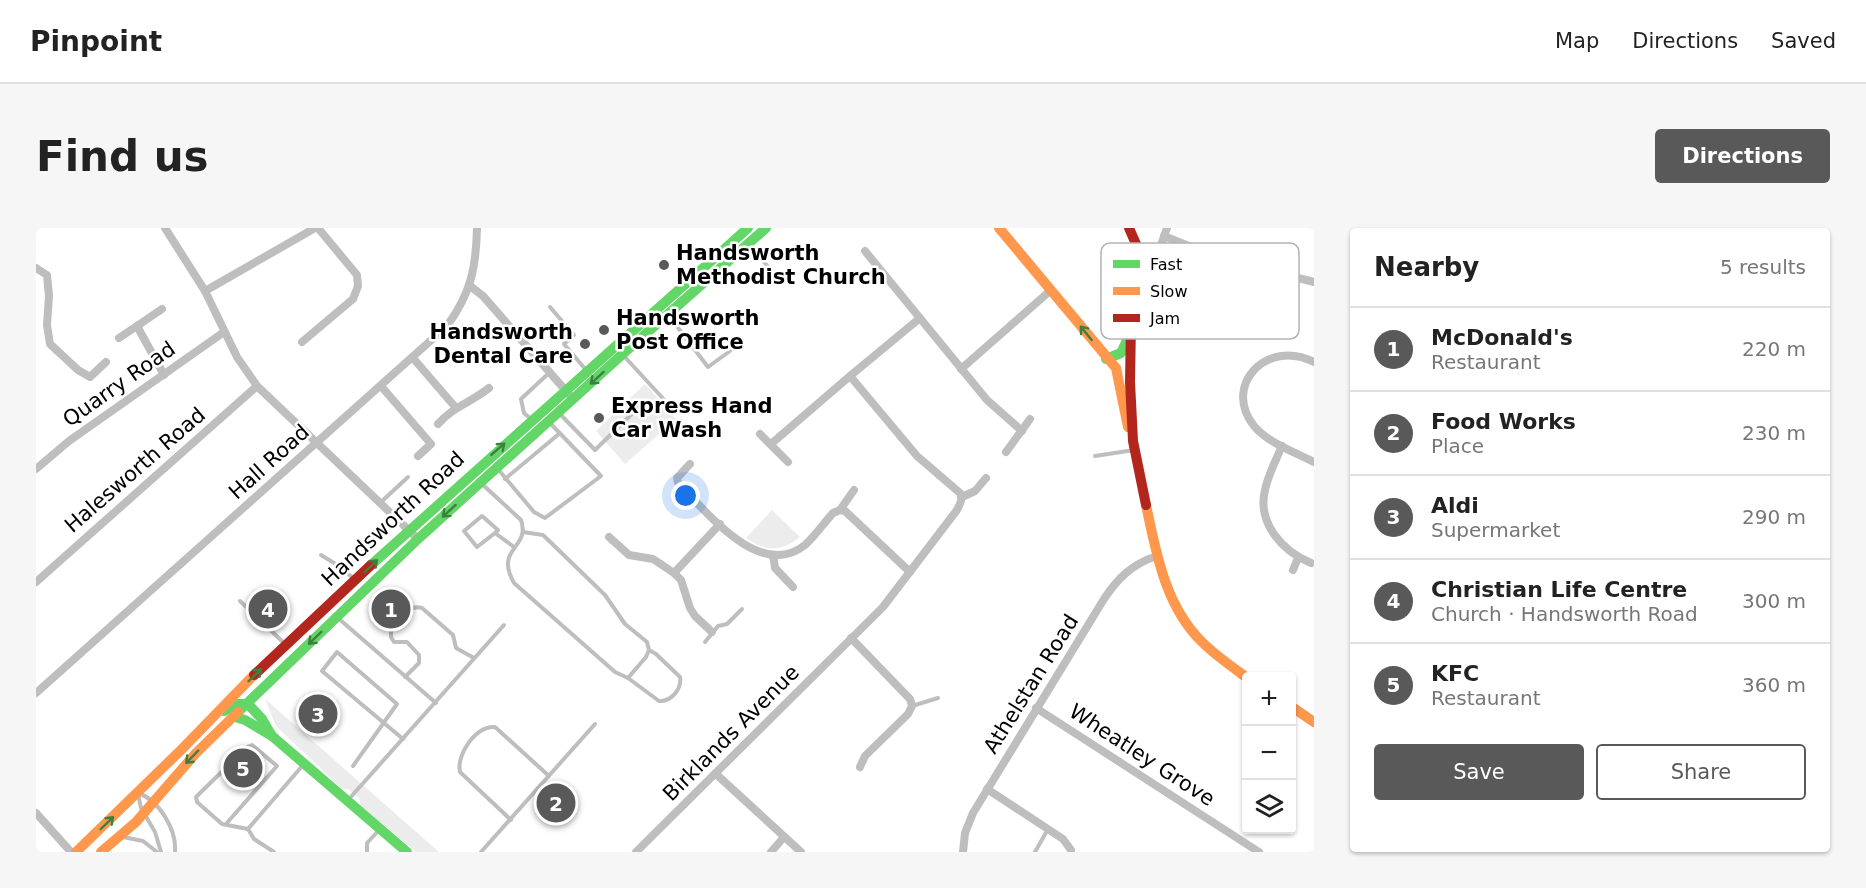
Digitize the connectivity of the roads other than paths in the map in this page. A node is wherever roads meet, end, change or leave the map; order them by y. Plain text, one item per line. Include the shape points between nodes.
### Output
1 (165, 228) edge
2 (316, 228) edge
3 (477, 228) edge
4 (748, 228) edge
5 (766, 228) edge
6 (1129, 228) edge
7 (1006, 230) edge
8 (1166, 232) edge
9 (1136, 243) edge
10 (1189, 243) edge
11 (748, 244) junction
12 (865, 250) dead end
13 (36, 268) edge
14 (771, 270) dead end
15 (1299, 278) edge
16 (1314, 282) edge
17 (470, 286) junction
18 (1051, 290) junction
19 (205, 291) junction
20 (550, 307) dead end
21 (162, 309) dead end
22 (668, 315) junction
23 (921, 318) junction
24 (137, 326) junction
25 (224, 332) junction
26 (119, 338) dead end
27 (1127, 339) edge
28 (1131, 339) edge
29 (302, 342) dead end
30 (730, 351) dead end
31 (614, 356) junction
32 (413, 358) junction
33 (1107, 359) junction
34 (106, 362) dead end
35 (1314, 362) edge
36 (961, 369) junction
37 (586, 371) junction
38 (549, 372) junction
39 (164, 375) junction
40 (850, 376) junction
41 (257, 386) junction
42 (381, 386) junction
43 (489, 388) dead end
44 (565, 390) junction
45 (573, 399) junction
46 (644, 402) dead end
47 (669, 405) dead end
48 (456, 408) junction
49 (558, 413) junction
50 (1030, 419) dead end
51 (531, 420) junction
52 (549, 421) junction
53 (438, 424) dead end
54 (1022, 431) junction
55 (560, 433) junction
56 (760, 434) dead end
57 (316, 444) junction
58 (771, 444) junction
59 (1134, 446) junction
60 (1282, 446) junction
61 (1006, 452) dead end
62 (418, 456) dead end
63 (1095, 456) dead end
64 (788, 462) dead end
65 (1314, 462) edge
66 (690, 464) dead end
67 (496, 468) junction
68 (36, 469) edge
69 (471, 472) junction
70 (408, 477) dead end
71 (986, 478) dead end
72 (505, 479) junction
73 (481, 482) junction
74 (854, 490) dead end
75 (962, 497) junction
76 (380, 504) junction
77 (840, 510) junction
78 (720, 524) junction
79 (408, 530) junction
80 (523, 532) junction
81 (495, 533) junction
82 (609, 537) dead end
83 (418, 539) junction
84 (514, 547) junction
85 (321, 555) dead end
86 (773, 555) junction
87 (1157, 556) junction
88 (1298, 558) junction
89 (1311, 563) dead end
90 (1293, 570) dead end
91 (910, 572) junction
92 (674, 573) junction
93 (356, 581) junction
94 (36, 582) edge
95 (793, 587) dead end
96 (240, 601) dead end
97 (742, 609) dead end
98 (337, 617) junction
99 (504, 625) dead end
100 (712, 632) junction
101 (851, 638) junction
102 (705, 642) dead end
103 (287, 645) junction
104 (649, 650) junction
105 (475, 658) junction
106 (1242, 674) edge
107 (405, 676) junction
108 (628, 678) junction
109 (36, 693) edge
110 (938, 698) dead end
111 (436, 703) junction
112 (248, 704) junction
113 (912, 706) junction
114 (1036, 708) junction
115 (1296, 710) edge
116 (218, 714) junction
117 (235, 717) junction
118 (1314, 722) edge
119 (384, 724) junction
120 (595, 724) dead end
121 (272, 736) junction
122 (404, 739) junction
123 (304, 763) junction
124 (352, 766) dead end
125 (860, 767) dead end
126 (716, 774) junction
127 (549, 776) junction
128 (987, 789) junction
129 (137, 793) junction
130 (347, 800) junction
131 (154, 802) junction
132 (36, 813) edge
133 (144, 814) junction
134 (511, 820) junction
135 (226, 824) junction
136 (248, 829) junction
137 (380, 829) junction
138 (1048, 829) junction
139 (121, 836) junction
140 (784, 837) junction
141 (1072, 851) edge
142 (71, 852) edge
143 (76, 852) edge
144 (101, 852) edge
145 (159, 852) edge
146 (175, 852) edge
147 (274, 852) edge
148 (368, 852) edge
149 (407, 852) edge
150 (482, 852) edge
151 (636, 852) edge
152 (771, 852) edge
153 (801, 852) edge
154 (963, 852) edge
155 (1035, 852) edge
156 (1259, 852) edge

1 - 19 street
2 - 19 street
2 - 29 street via 357,275 358,286 353,298
3 - 17 street, Hall Road
4 - 31 main road, Handsworth Road
5 - 11 main road, Handsworth Road
6 - 9 main road
7 - 18 main road
8 - 10 street
11 - 14 lane
11 - 22 main road, Handsworth Road
12 - 23 street
13 - 34 street via 46,275 50,344 90,377
15 - 16 street
17 - 32 street, Hall Road via 447,326
17 - 38 street
33 -> 18 main road
18 - 36 street
19 - 25 street
20 - 37 lane via 574,335 564,344
21 - 24 street
22 - 30 lane via 708,367
22 - 31 main road, Handsworth Road
23 - 36 street
23 - 40 street
24 - 26 street
24 - 39 street
25 - 39 street, Quarry Road
25 - 41 street
27 - 33 main road via 1119,357
28 - 59 main road
31 - 37 main road, Handsworth Road
31 -> 45 main road, Handsworth Road
31 - 47 lane
32 - 42 street, Hall Road
32 - 48 street
33 - 59 main road via 1119,376
35 - 60 street via 1298,355 1277,356 1256,368 1248,381 1244,399 1249,419 1262,435
36 - 54 street via 987,400
37 - 44 main road, Handsworth Road
38 - 44 street
38 - 51 lane via 521,399
39 - 68 street, Quarry Road via 69,441
40 - 58 street
40 - 75 street via 917,456
41 - 57 street
41 - 94 street, Halesworth Road
42 - 57 street, Hall Road
42 - 62 street via 431,444
43 - 48 street
44 - 45 street
44 - 51 main road, Handsworth Road
45 - 49 main road, Handsworth Road
46 - 49 lane via 595,450
48 - 53 street
49 - 52 main road, Handsworth Road
50 - 54 street
69 -> 51 main road, Handsworth Road
52 - 55 lane
52 - 67 main road, Handsworth Road
54 - 61 street
55 - 72 lane
55 - 72 lane via 601,476 545,518 534,512
56 - 58 street
57 - 76 street
57 - 109 street, Hall Road
58 - 64 street
59 - 63 lane
59 - 87 main road
60 - 65 street
60 - 88 street via 1266,485 1264,509 1276,537
66 - 78 street via 677,478 678,483
67 - 72 lane
67 - 73 main road, Handsworth Road
69 - 73 lane
69 - 79 main road, Handsworth Road
70 - 76 lane
71 - 75 street via 975,491
73 - 80 lane via 521,520
73 -> 83 main road, Handsworth Road
74 - 77 street
75 - 91 street, Birklands Avenue via 957,510
76 - 79 street
77 - 86 street via 805,545
77 - 91 street
78 - 86 street via 748,547
78 - 92 street
79 - 83 street
93 -> 79 main road, Handsworth Road
80 - 84 lane
80 - 104 lane via 543,535 605,595
81 - 81 lane via 498,530 482,516 464,531 477,548
81 - 84 lane
82 - 92 street via 629,555 653,559
83 - 98 main road, Handsworth Road
84 - 108 lane via 507,560 514,583 603,662
85 - 93 lane
86 - 95 street via 775,568
87 - 106 main road via 1169,593 1189,625 1209,648
87 - 114 street, Athelstan Road via 1137,564 1114,584
88 - 89 street
88 - 90 street
91 - 101 street, Birklands Avenue via 883,607
92 - 100 street via 681,580 690,608
93 - 103 main road, Handsworth Road
96 - 103 lane
97 - 100 lane
98 - 107 lane
98 -> 112 main road, Handsworth Road
99 - 105 lane
100 - 102 lane
101 - 113 street via 910,699
101 - 126 street, Birklands Avenue
116 -> 103 main road, Handsworth Road
104 - 108 lane
104 - 108 lane via 680,677 680,687 670,699 659,701
105 - 107 lane via 456,648 453,635 422,608 411,607 391,631 394,642 407,642 419,655 419,663
105 - 111 lane
107 - 111 lane
110 - 113 lane
111 - 122 lane
112 - 116 main road via 238,704
112 - 117 main road, Handsworth Road
112 - 121 main road
113 - 125 street via 865,756
114 - 128 street, Athelstan Road
114 - 156 street, Wheatley Grove
115 - 118 main road
116 - 129 main road, Handsworth Road
117 - 121 main road
117 -> 131 main road, Handsworth Road via 182,768
119 - 119 lane via 322,671 337,652 397,704
119 - 122 lane
119 - 124 lane
120 - 127 lane
121 - 123 main road
122 - 130 lane
123 - 130 main road
123 - 136 lane
126 - 140 street
126 - 151 street, Birklands Avenue
127 - 134 lane
127 - 134 lane via 495,727 483,729 468,744 460,757 460,772
128 - 138 street
128 - 154 street, Athelstan Road via 969,823
129 - 131 lane
129 - 133 lane
143 -> 129 main road, Handsworth Road
130 - 137 main road
131 - 133 main road, Handsworth Road
131 - 146 lane via 171,829
132 - 142 street
133 - 139 main road, Handsworth Road
133 - 145 lane via 155,832
134 - 150 lane
135 - 135 lane via 277,766 252,745 196,797 197,802
135 - 136 lane
136 - 147 lane via 259,843
137 - 148 lane via 369,840
137 - 149 main road
138 - 141 street
138 - 155 lane
139 - 144 main road, Handsworth Road
139 - 145 lane via 143,840
140 - 152 street
140 - 153 street

